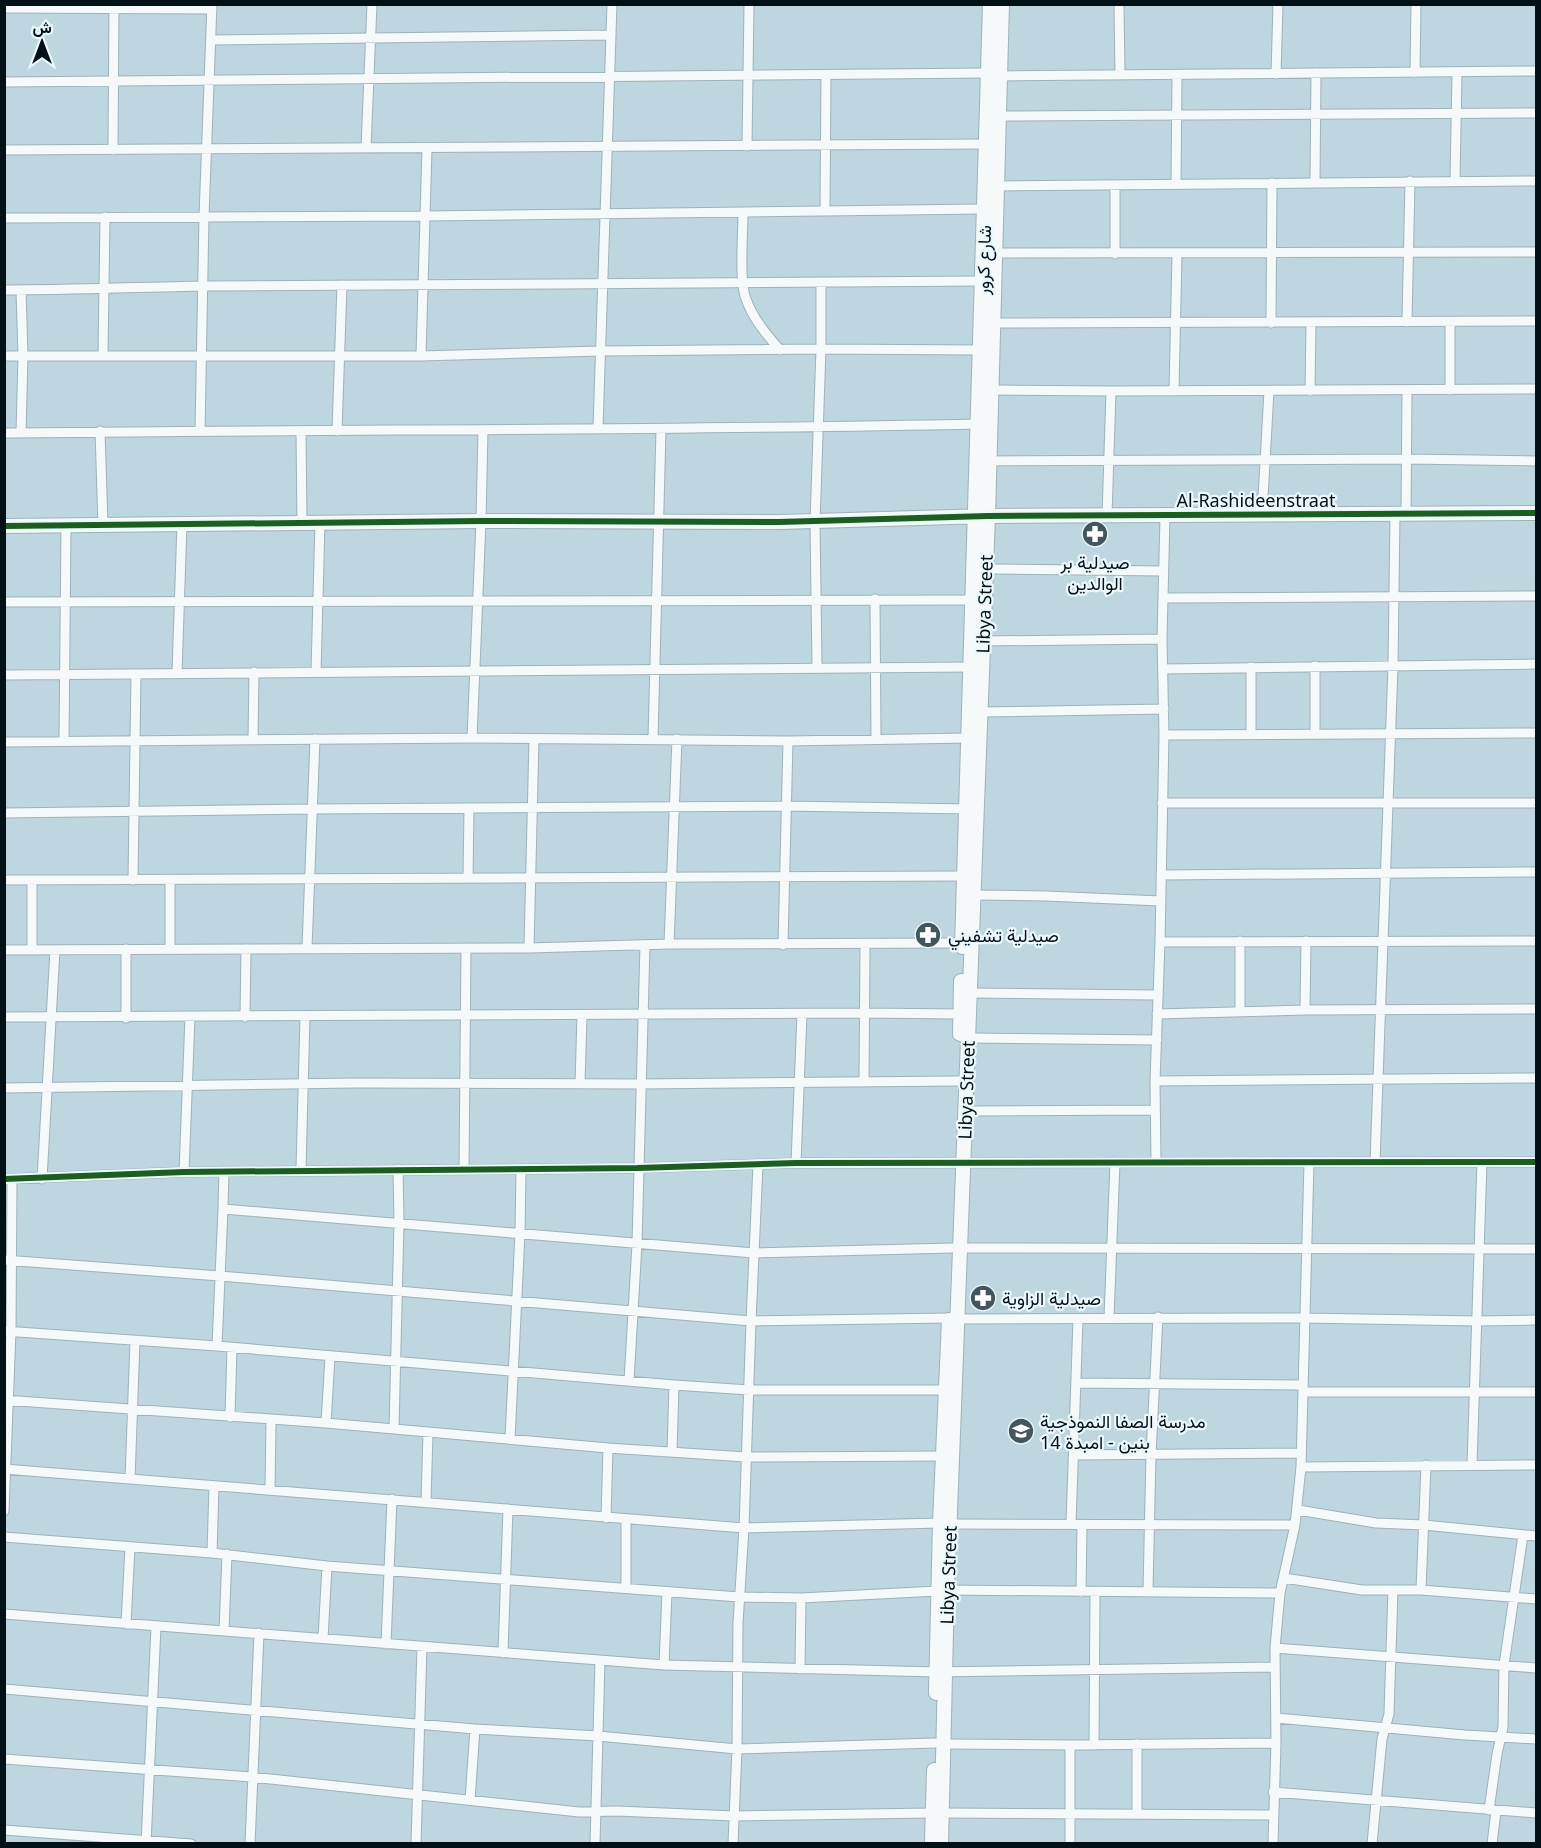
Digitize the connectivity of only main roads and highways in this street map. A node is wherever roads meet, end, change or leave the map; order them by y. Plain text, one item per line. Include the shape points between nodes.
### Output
1 (990, 4) edge
2 (1002, 4) edge
3 (994, 75) junction
4 (983, 461) junction
5 (1536, 513) edge
6 (982, 516) junction
7 (4, 526) edge
8 (973, 760) junction
9 (972, 809) junction
10 (959, 1163) junction
11 (954, 1318) junction
12 (947, 1448) junction
13 (938, 1813) junction
14 (932, 1844) edge
15 (941, 1844) edge

1 - 3 main road, شارع كرور
2 - 3 main road, شارع كرور
3 - 4 main road, شارع كرور via 984,209 978,424
3 - 4 main road, شارع كرور via 999,116 991,390
4 - 6 main road, شارع كرور
5 - 6 main road, Al-Rashideenstraat
6 - 7 main road, Al-Rashideenstraat via 815,522
6 - 8 main road, Libya Street via 985,569 980,712
6 - 8 main road, Libya Street via 972,600 969,738
8 - 9 main road, Libya Street
9 - 10 main road, Libya Street via 964,876
9 - 10 main road, Libya Street via 974,896 966,1111
10 - 11 main road, Libya Street
11 - 12 main road, Libya Street
11 - 12 main road, Libya Street via 946,1390
12 - 13 main road, Libya Street
13 - 14 main road, Libya Street
13 - 15 main road, Libya Street

